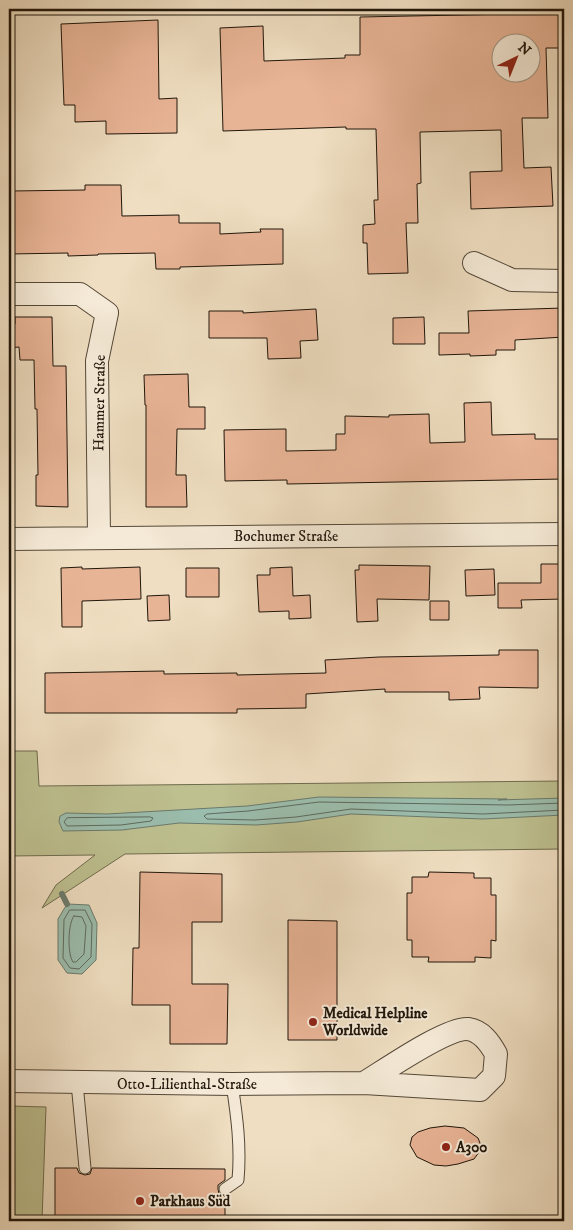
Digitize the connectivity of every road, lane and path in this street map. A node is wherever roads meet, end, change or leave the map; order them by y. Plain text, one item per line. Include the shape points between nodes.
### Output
1 (474, 263) dead end
2 (564, 281) edge
3 (9, 294) edge
4 (564, 534) edge
5 (99, 537) junction
6 (9, 539) edge
7 (9, 1081) edge
8 (76, 1083) junction
9 (364, 1083) junction
10 (232, 1084) junction
11 (85, 1168) dead end
12 (225, 1189) dead end

1 - 2 street via 512,280
3 - 5 street, Hammer Straße via 80,294 107,314 97,361
4 - 5 street, Bochumer Straße
5 - 6 street, Bochumer Straße
7 - 8 street, Otto-Lilienthal-Straße
8 - 10 street, Otto-Lilienthal-Straße
8 - 11 lane
9 - 9 street, Otto-Lilienthal-Straße via 480,1090 494,1076 496,1054 486,1038 468,1029 450,1033 417,1050
9 - 10 street, Otto-Lilienthal-Straße
10 - 12 lane via 240,1161 238,1180

